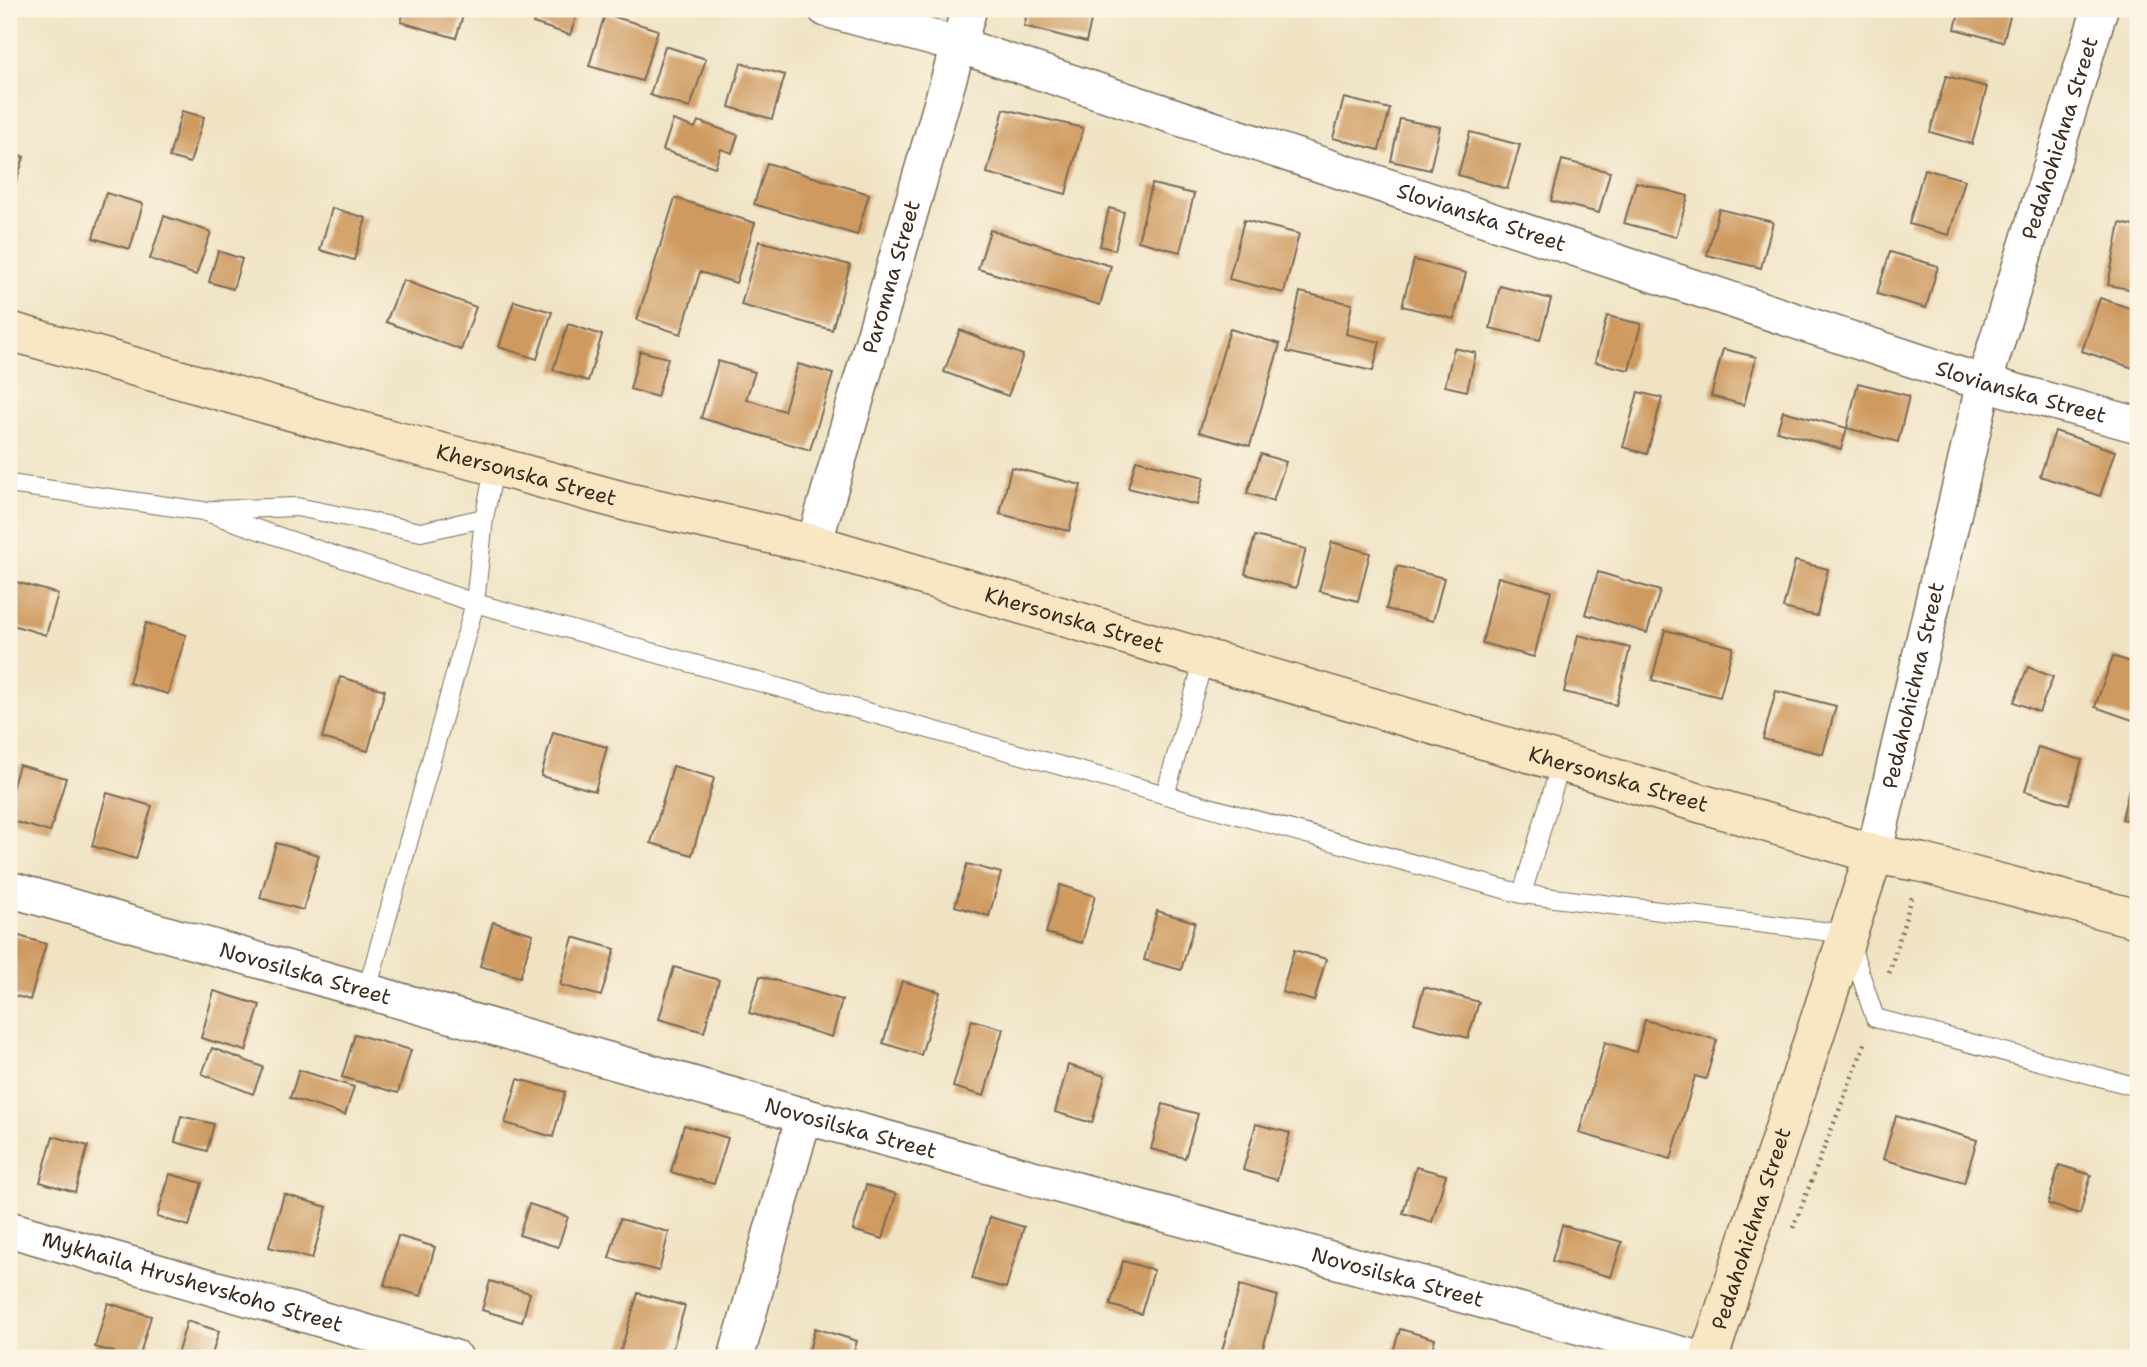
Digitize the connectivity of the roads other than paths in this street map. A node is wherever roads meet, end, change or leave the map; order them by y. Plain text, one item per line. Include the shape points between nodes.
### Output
1 (826, 9) edge
2 (968, 9) edge
3 (2100, 9) edge
4 (958, 45) junction
5 (9, 331) edge
6 (1984, 383) junction
7 (2138, 425) edge
8 (495, 466) junction
9 (9, 484) edge
10 (203, 511) junction
11 (484, 518) junction
12 (814, 544) junction
13 (475, 603) junction
14 (1204, 659) junction
15 (1561, 763) junction
16 (1165, 795) junction
17 (1874, 854) junction
18 (9, 889) edge
19 (1522, 894) junction
20 (2138, 919) edge
21 (1847, 933) junction
22 (367, 990) junction
23 (2138, 1087) edge
24 (804, 1116) junction
25 (9, 1229) edge
26 (455, 1358) edge
27 (737, 1358) edge
28 (1695, 1358) edge
29 (1709, 1358) edge

1 - 4 street, Slovianska Street
2 - 4 street, Paromna Street
3 - 6 street, Pedahohichna Street
4 - 6 street, Slovianska Street
4 - 12 street, Paromna Street
5 - 8 main road, Khersonska Street
6 - 7 street, Slovianska Street
6 - 17 street, Pedahohichna Street
8 - 11 lane
8 - 12 main road, Khersonska Street via 627,502
9 - 10 lane
10 - 11 lane via 297,507 421,532
10 - 13 lane
11 - 13 lane
12 - 14 main road, Khersonska Street
13 - 16 lane
13 - 22 lane
14 - 15 main road, Khersonska Street
14 - 16 lane
15 - 17 main road, Khersonska Street
15 - 19 lane
16 - 19 lane
17 - 20 main road, Khersonska Street
17 - 21 main road, Pedahohichna Street
18 - 22 street, Novosilska Street
19 - 21 lane
21 - 23 lane via 1875,1018
21 - 29 main road, Pedahohichna Street
22 - 24 street, Novosilska Street
24 - 27 street
24 - 28 street, Novosilska Street
25 - 26 street, Mykhaila Hrushevskoho Street

